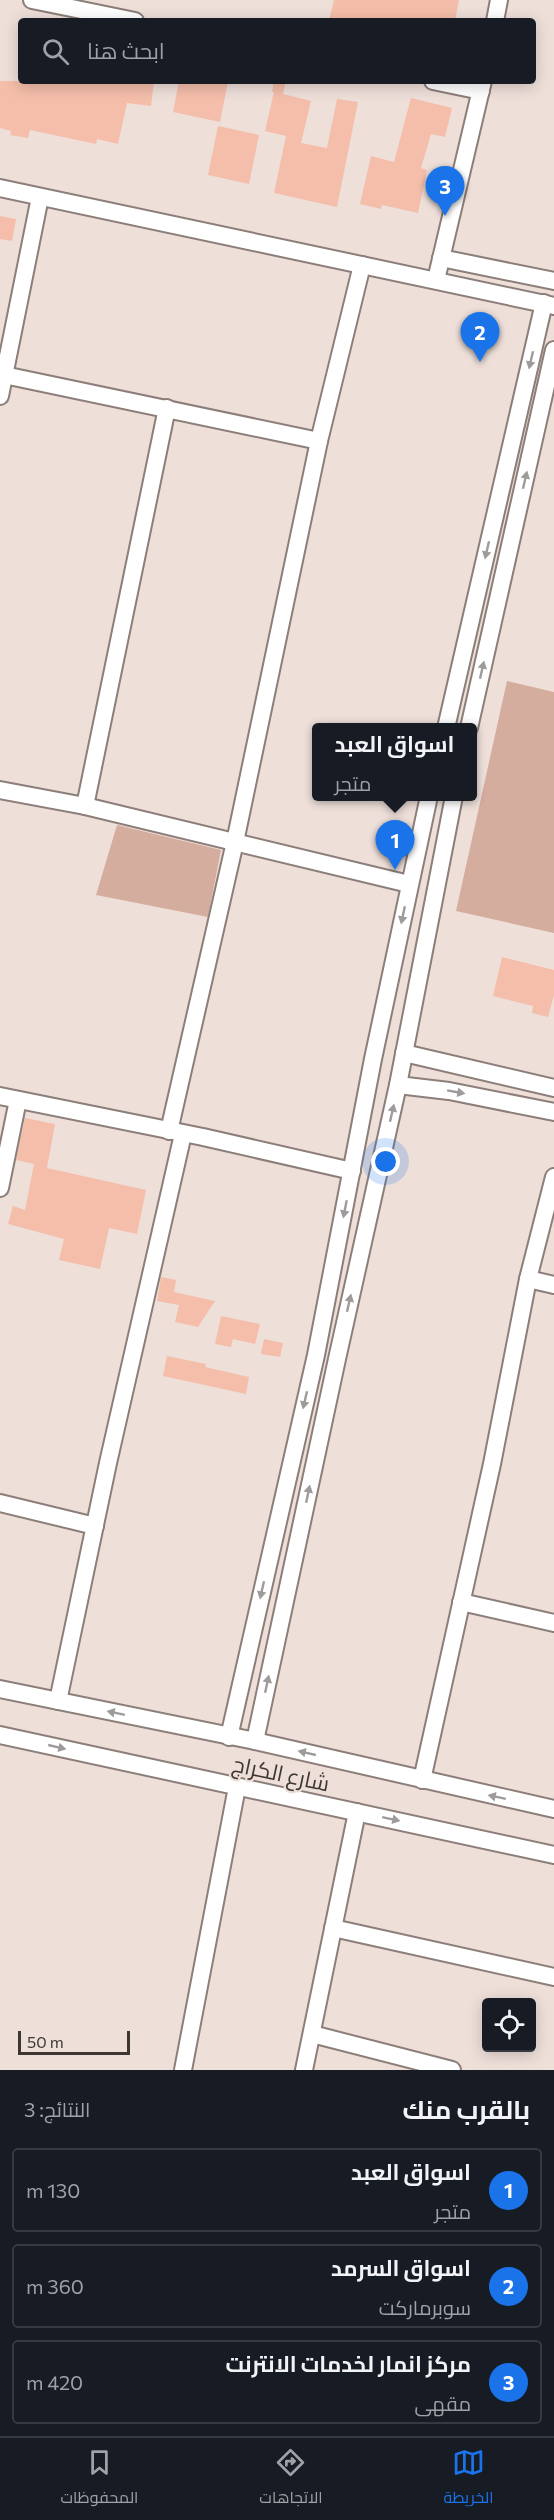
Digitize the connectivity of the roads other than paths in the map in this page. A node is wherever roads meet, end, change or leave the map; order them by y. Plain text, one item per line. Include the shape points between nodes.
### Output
1 (32, 0) edge
2 (499, 0) edge
3 (81, 5) edge
4 (125, 18) edge
5 (496, 18) edge
6 (462, 84) edge
7 (482, 86) edge
8 (0, 188) edge
9 (40, 197) junction
10 (441, 258) junction
11 (362, 264) junction
12 (436, 280) junction
13 (554, 281) edge
14 (549, 305) edge
15 (554, 350) edge
16 (4, 375) junction
17 (0, 396) edge
18 (167, 408) junction
19 (319, 441) junction
20 (447, 723) edge
21 (470, 723) edge
22 (0, 790) edge
23 (453, 801) edge
24 (428, 803) edge
25 (85, 806) junction
26 (450, 815) junction
27 (235, 842) junction
28 (409, 884) junction
29 (404, 1053) junction
30 (501, 1076) junction
31 (398, 1085) junction
32 (554, 1088) edge
33 (0, 1096) edge
34 (18, 1100) junction
35 (496, 1100) junction
36 (554, 1112) edge
37 (176, 1132) junction
38 (352, 1171) junction
39 (554, 1177) edge
40 (0, 1188) edge
41 (528, 1280) junction
42 (554, 1285) edge
43 (316, 1355) junction
44 (337, 1359) junction
45 (0, 1503) edge
46 (95, 1526) junction
47 (461, 1602) junction
48 (554, 1623) edge
49 (0, 1689) edge
50 (58, 1701) junction
51 (0, 1735) edge
52 (229, 1737) junction
53 (255, 1742) junction
54 (423, 1780) junction
55 (237, 1787) junction
56 (554, 1809) edge
57 (357, 1812) junction
58 (554, 1855) edge
59 (333, 1928) junction
60 (554, 1977) edge
61 (312, 2034) junction
62 (183, 2070) edge
63 (304, 2070) edge
64 (452, 2070) edge

1 - 3 street
2 - 5 street
3 - 4 street
6 - 7 street
7 - 10 street
8 - 9 street
9 - 11 street
9 - 16 street
10 - 12 street
10 - 13 street
11 - 12 street
11 - 19 street
12 - 14 street
14 -> 20 street
21 -> 15 street
16 - 17 street
16 - 18 street
18 - 19 street
18 - 25 street
19 - 27 street
22 - 25 street
23 - 26 street
24 - 26 street
24 - 28 street
25 - 27 street
26 - 29 street
27 - 28 street
27 - 37 street
28 -> 38 street
29 - 30 street
29 - 31 street
30 - 32 street
30 - 35 street
31 -> 35 street
44 -> 31 street
33 - 34 street
34 - 37 street
34 - 40 street
35 - 36 street
37 - 38 street
37 - 46 street
38 -> 43 street
39 - 41 street
41 - 42 street
41 - 47 street
43 - 44 street
43 -> 52 street
53 -> 44 street
45 - 46 street
46 - 50 street
47 - 48 street
47 - 54 street
49 - 50 street
52 -> 50 street
51 -> 55 street, شارع الكراج
52 - 53 street
54 -> 53 street
56 -> 54 street
55 - 57 street, شارع الكراج
55 - 62 street
57 -> 58 street, شارع الكراج
57 - 59 street
59 - 60 street
59 - 61 street
61 - 63 street
61 - 64 street

